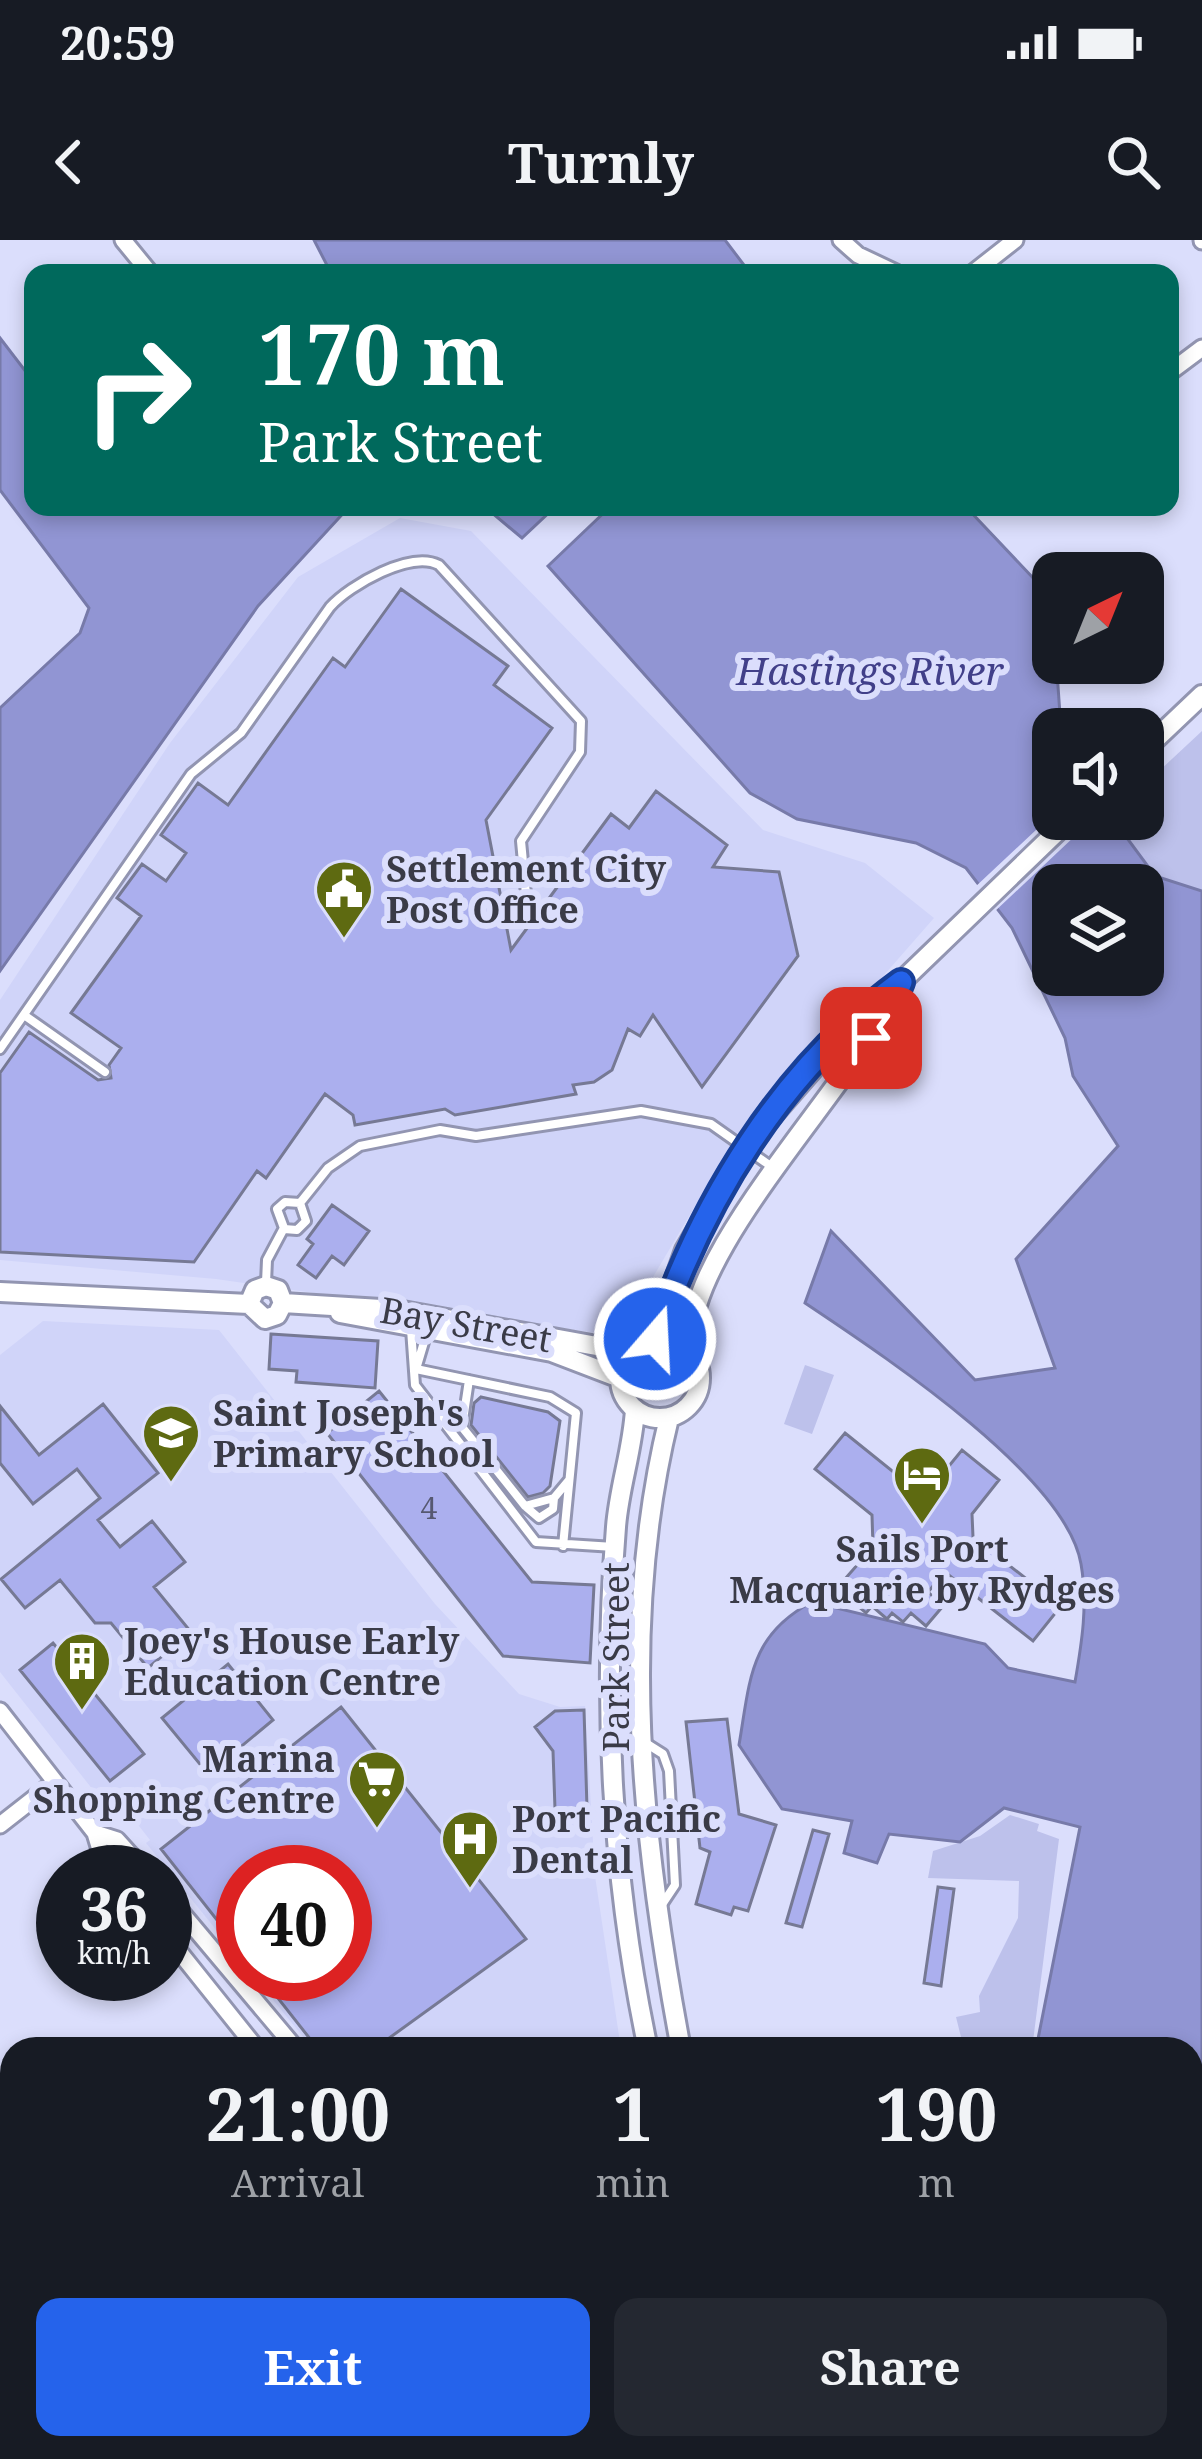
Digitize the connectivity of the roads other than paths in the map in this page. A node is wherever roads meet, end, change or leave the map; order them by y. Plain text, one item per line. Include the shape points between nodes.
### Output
1 (123, 240) edge
2 (842, 240) edge
3 (1015, 240) edge
4 (143, 264) edge
5 (877, 264) edge
6 (984, 264) edge
7 (1202, 695) edge
8 (1164, 731) edge
9 (1048, 840) edge
10 (526, 894) dead end
11 (901, 982) junction
12 (24, 1015) junction
13 (0, 1049) edge
14 (104, 1072) dead end
15 (745, 1147) junction
16 (773, 1168) junction
17 (300, 1202) junction
18 (284, 1228) junction
19 (266, 1286) junction
20 (0, 1292) edge
21 (249, 1304) junction
22 (292, 1304) junction
23 (419, 1330) junction
24 (655, 1339) junction
25 (630, 1352) junction
26 (692, 1353) junction
27 (416, 1369) junction
28 (620, 1378) junction
29 (469, 1380) junction
30 (635, 1409) junction
31 (669, 1418) junction
32 (570, 1478) junction
33 (563, 1546) junction
34 (615, 1547) junction
35 (0, 1711) edge
36 (55, 1782) junction
37 (0, 1825) edge
38 (95, 1833) junction
39 (101, 1845) edge
40 (122, 1845) edge
41 (192, 1925) edge
42 (192, 1968) edge
43 (247, 2037) edge
44 (286, 2037) edge
45 (645, 2037) edge
46 (679, 2037) edge

1 - 4 street
2 - 5 street
3 - 6 street
7 - 8 street
9 - 11 street
10 - 12 lane via 521,841 580,752 581,721 439,566 415,561 330,607 252,720 191,773
11 - 15 street via 868,1006
11 - 16 street via 886,1019
12 - 13 lane
12 - 14 lane
15 - 16 lane
15 - 17 lane via 711,1124 641,1111 476,1136 440,1130 360,1146
15 - 24 street via 686,1250
16 - 26 street via 699,1297
17 - 18 lane via 306,1220 297,1230
17 - 18 lane via 280,1205
18 - 19 lane via 267,1260
19 - 21 street
19 - 22 street
20 - 21 street, Bay Street
21 - 22 street, Bay Street via 271,1319
22 - 23 street, Bay Street
22 - 25 street, Bay Street via 397,1310
23 - 27 lane
23 - 27 lane via 410,1351
23 - 28 street, Bay Street via 552,1352
24 - 25 street
24 - 26 street
25 - 28 street
26 - 31 street via 699,1391
27 - 29 lane
27 - 33 lane via 415,1385 504,1507 536,1542
28 - 30 street
29 - 32 lane via 550,1397 577,1413
29 - 32 lane via 462,1427 525,1506 554,1498
30 - 31 street
30 - 34 street, Park Street
31 - 46 street, Park Street via 646,1550 643,1741 656,1913
32 - 33 lane
33 - 34 lane
34 - 45 street, Park Street via 616,1820
35 - 36 street
36 - 37 street
36 - 38 street
38 - 39 street
38 - 40 street
41 - 44 street
42 - 43 street

